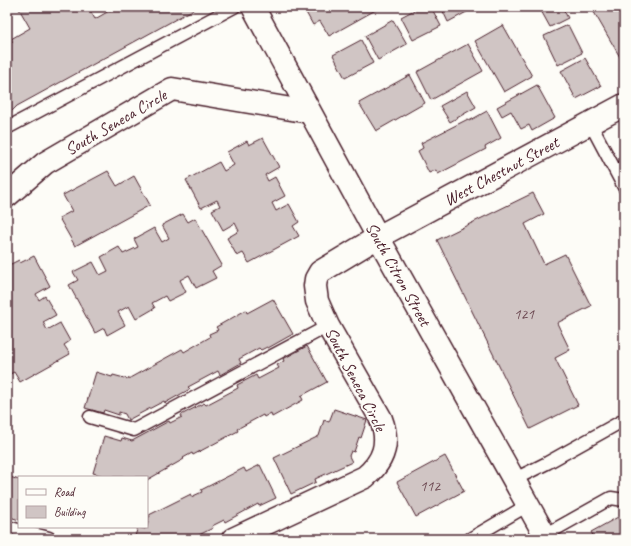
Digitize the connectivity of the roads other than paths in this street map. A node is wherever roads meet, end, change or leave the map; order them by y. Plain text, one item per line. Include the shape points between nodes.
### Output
1 (234, 7) edge
2 (253, 7) edge
3 (624, 105) edge
4 (309, 112) junction
5 (590, 123) junction
6 (7, 128) edge
7 (624, 187) edge
8 (7, 196) edge
9 (378, 237) junction
10 (328, 326) junction
11 (90, 417) dead end
12 (624, 420) edge
13 (513, 480) junction
14 (624, 500) edge
15 (528, 505) junction
16 (7, 527) edge
17 (546, 537) edge
18 (49, 538) edge
19 (233, 539) edge
20 (470, 539) edge

1 - 6 lane
2 - 4 street, South Citron Street
3 - 5 street, West Chestnut Street
4 - 8 street, South Seneca Circle via 172,89 45,163
4 - 9 street, South Citron Street
5 - 7 lane
5 - 9 street, West Chestnut Street
9 - 10 street, South Seneca Circle via 320,272 316,279 317,301
9 - 13 street, South Citron Street
10 - 11 lane via 134,430
10 - 19 street, South Seneca Circle via 381,419 386,436 379,462 365,477
12 - 13 lane
13 - 15 street, South Citron Street
14 - 17 lane via 611,498
15 - 17 street, South Citron Street
15 - 20 lane
16 - 18 lane

